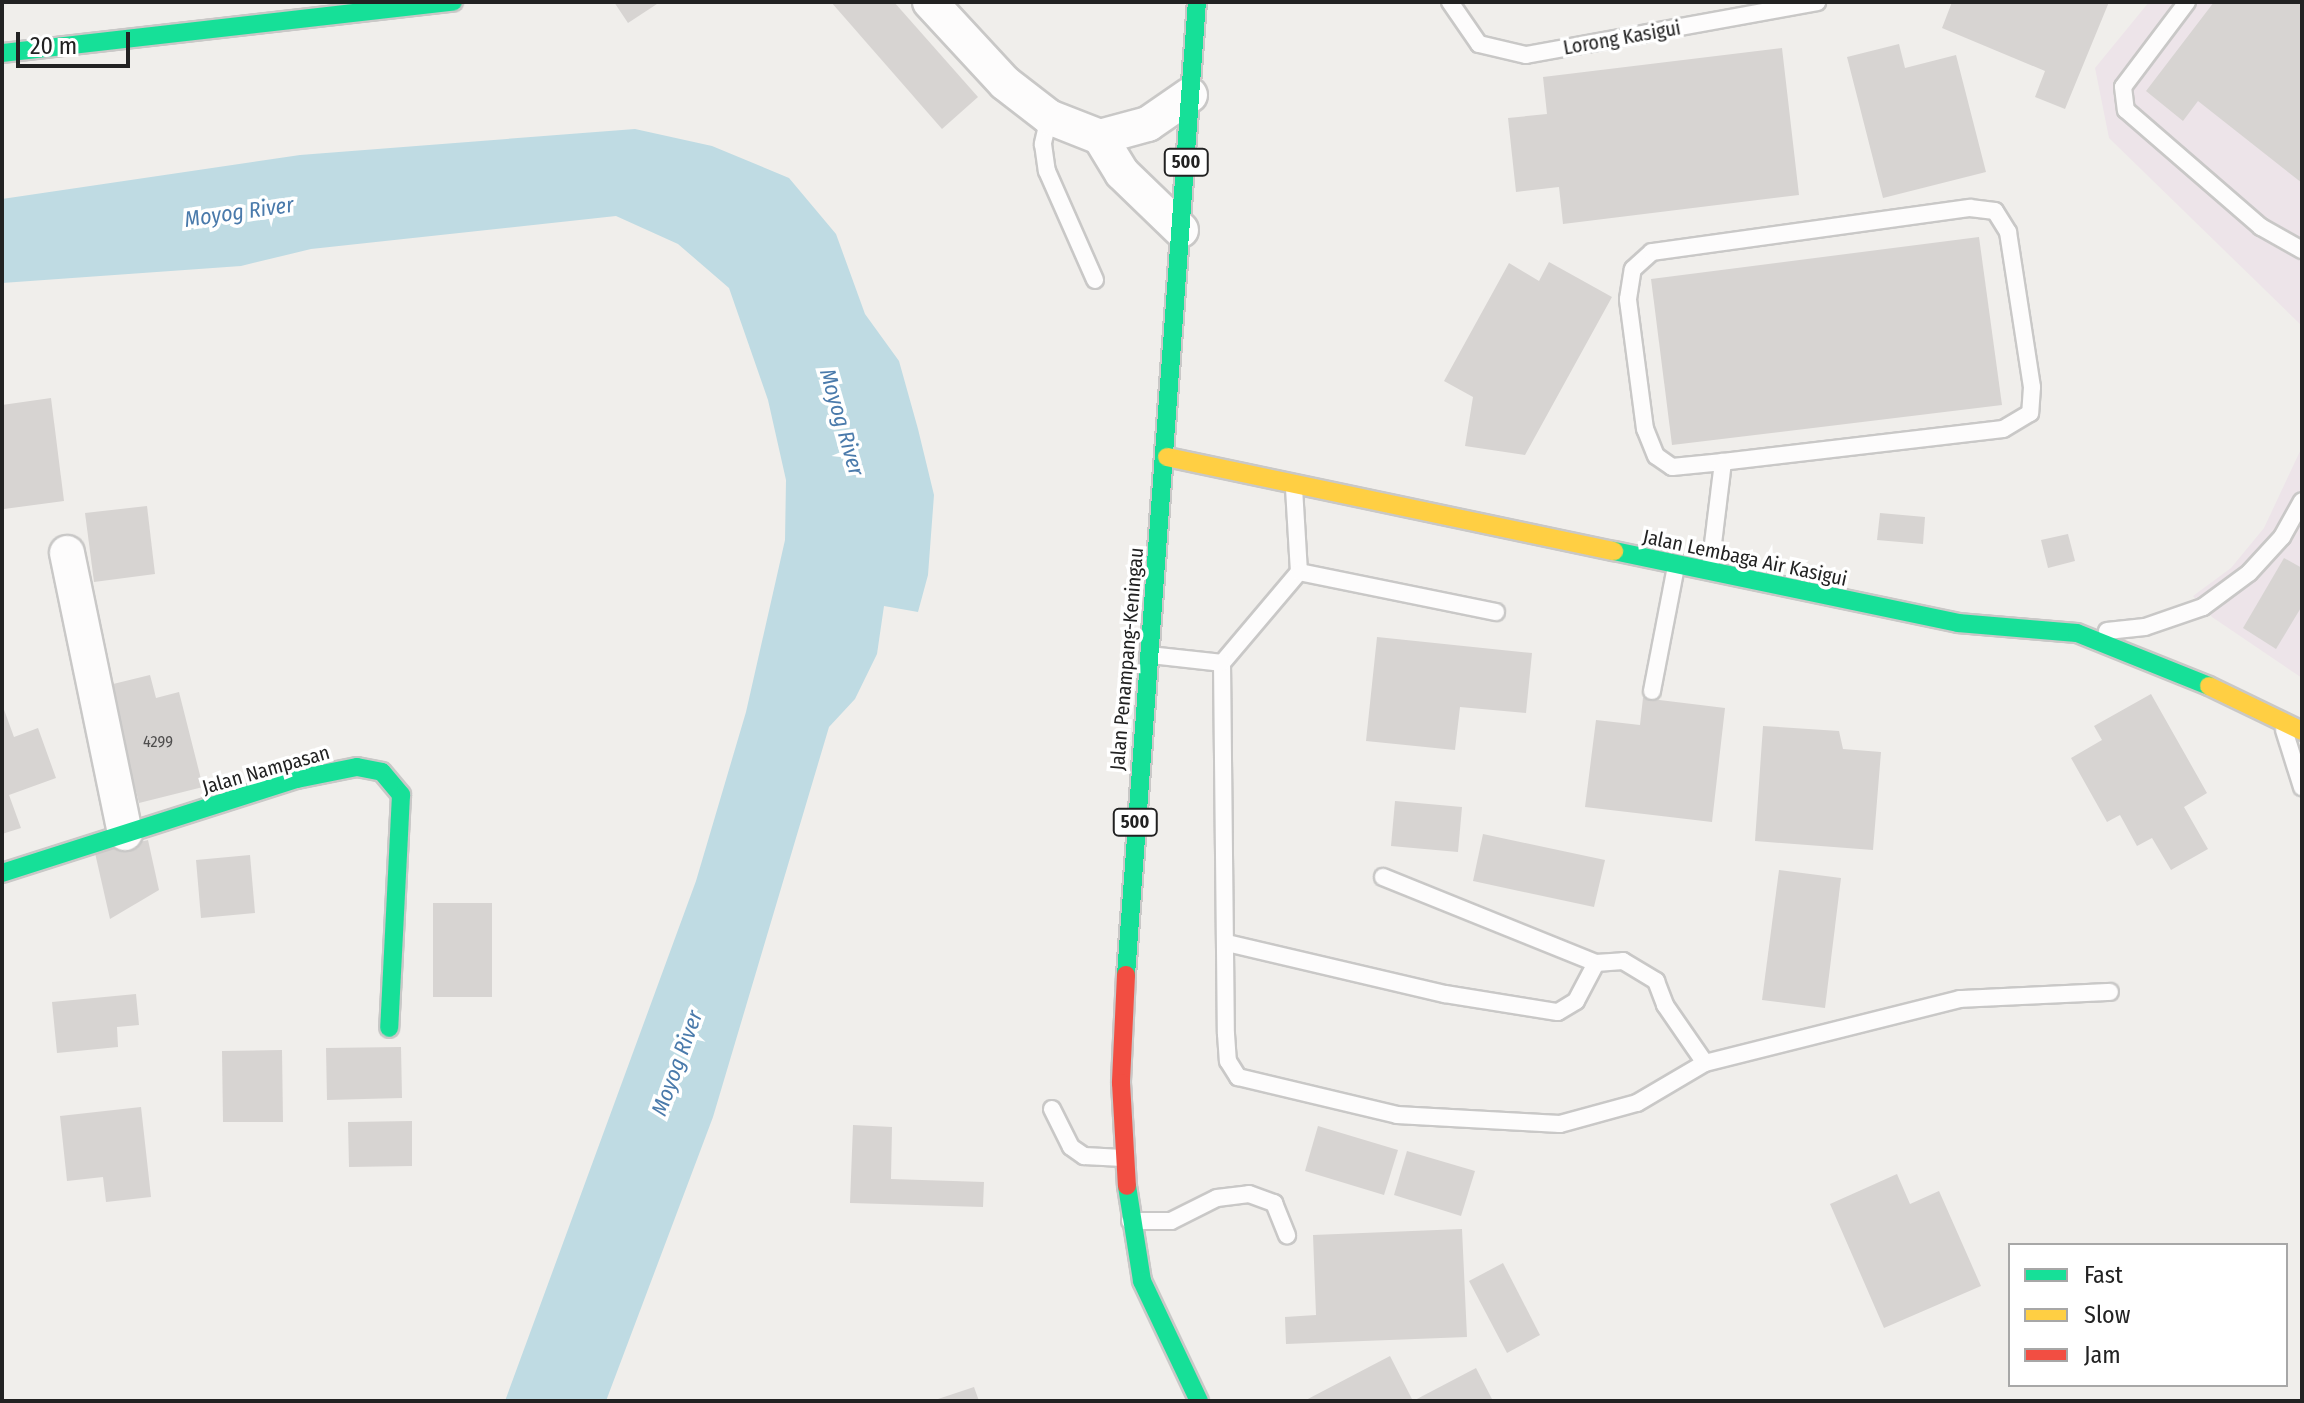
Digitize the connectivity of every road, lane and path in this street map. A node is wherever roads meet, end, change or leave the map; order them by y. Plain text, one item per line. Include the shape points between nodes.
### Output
1 (453, 2) edge
2 (930, 2) edge
3 (1197, 2) edge
4 (1450, 2) edge
5 (1817, 2) edge
6 (2187, 2) edge
7 (2, 53) edge
8 (1190, 95) junction
9 (1049, 117) junction
10 (1100, 137) junction
11 (1181, 230) junction
12 (2302, 250) edge
13 (1095, 280) dead end
14 (1167, 457) junction
15 (1723, 462) junction
16 (1294, 485) junction
17 (2302, 501) edge
18 (67, 553) dead end
19 (1676, 566) junction
20 (1299, 572) junction
21 (1709, 573) junction
22 (1496, 612) dead end
23 (2077, 633) junction
24 (1150, 655) junction
25 (1222, 663) junction
26 (1652, 691) dead end
27 (2283, 725) junction
28 (2302, 731) edge
29 (2302, 787) edge
30 (125, 833) junction
31 (2, 873) edge
32 (1383, 877) dead end
33 (1227, 943) junction
34 (1596, 963) junction
35 (2110, 992) dead end
36 (389, 1028) dead end
37 (1705, 1063) junction
38 (1052, 1109) dead end
39 (1123, 1158) junction
40 (1129, 1221) junction
41 (1287, 1235) dead end
42 (1199, 1401) edge

1 - 7 street
2 - 9 street via 1005,83
3 - 8 street, Jalan Penampang-Keningau / 500
4 - 5 lane, Lorong Kasigui via 1479,44 1526,55
6 - 12 lane via 2123,87 2126,110 2261,227
8 - 10 street via 1148,124
8 - 11 street, Jalan Penampang-Keningau / 500
9 - 10 street
9 - 13 lane via 1043,144 1047,171
10 - 11 street via 1122,173
11 - 14 street, Jalan Penampang-Keningau / 500
14 - 16 street, Jalan Lembaga Air Kasigui
14 - 24 street, Jalan Penampang-Keningau / 500
15 - 15 lane via 1672,467 1656,456 1645,429 1628,299 1633,269 1652,252 1970,208 1995,211 2008,232 2032,387 2030,413 2003,429
15 - 21 lane
16 - 19 street, Jalan Lembaga Air Kasigui
16 - 20 lane
17 - 23 lane via 2282,537 2249,573 2203,607 2145,627
18 - 30 street
19 - 21 street, Jalan Lembaga Air Kasigui
19 - 26 lane
20 - 22 lane
20 - 25 lane
21 - 23 street, Jalan Lembaga Air Kasigui via 1958,623
23 - 27 street, Jalan Lembaga Air Kasigui via 2187,675
24 - 25 lane
24 - 39 street, Jalan Penampang-Keningau / 500 via 1123,997
25 - 33 lane
27 - 28 street, Jalan Lembaga Air Kasigui
27 - 29 lane
30 - 31 street, Jalan Nampasan
30 - 36 street, Jalan Nampasan via 297,779 357,767 382,772 401,795 390,917
32 - 34 lane
33 - 34 lane via 1547,1011 1576,1001
33 - 37 lane via 1228,1061 1238,1077 1397,1115 1560,1124 1637,1103
34 - 37 lane via 1623,961 1656,981
35 - 37 lane via 1960,999
38 - 39 lane via 1071,1147 1084,1156
39 - 40 street, Jalan Penampang-Keningau / 500
40 - 41 lane via 1171,1221 1217,1198 1249,1194 1274,1203
40 - 42 street, Jalan Penampang-Keningau / 500 via 1142,1281

